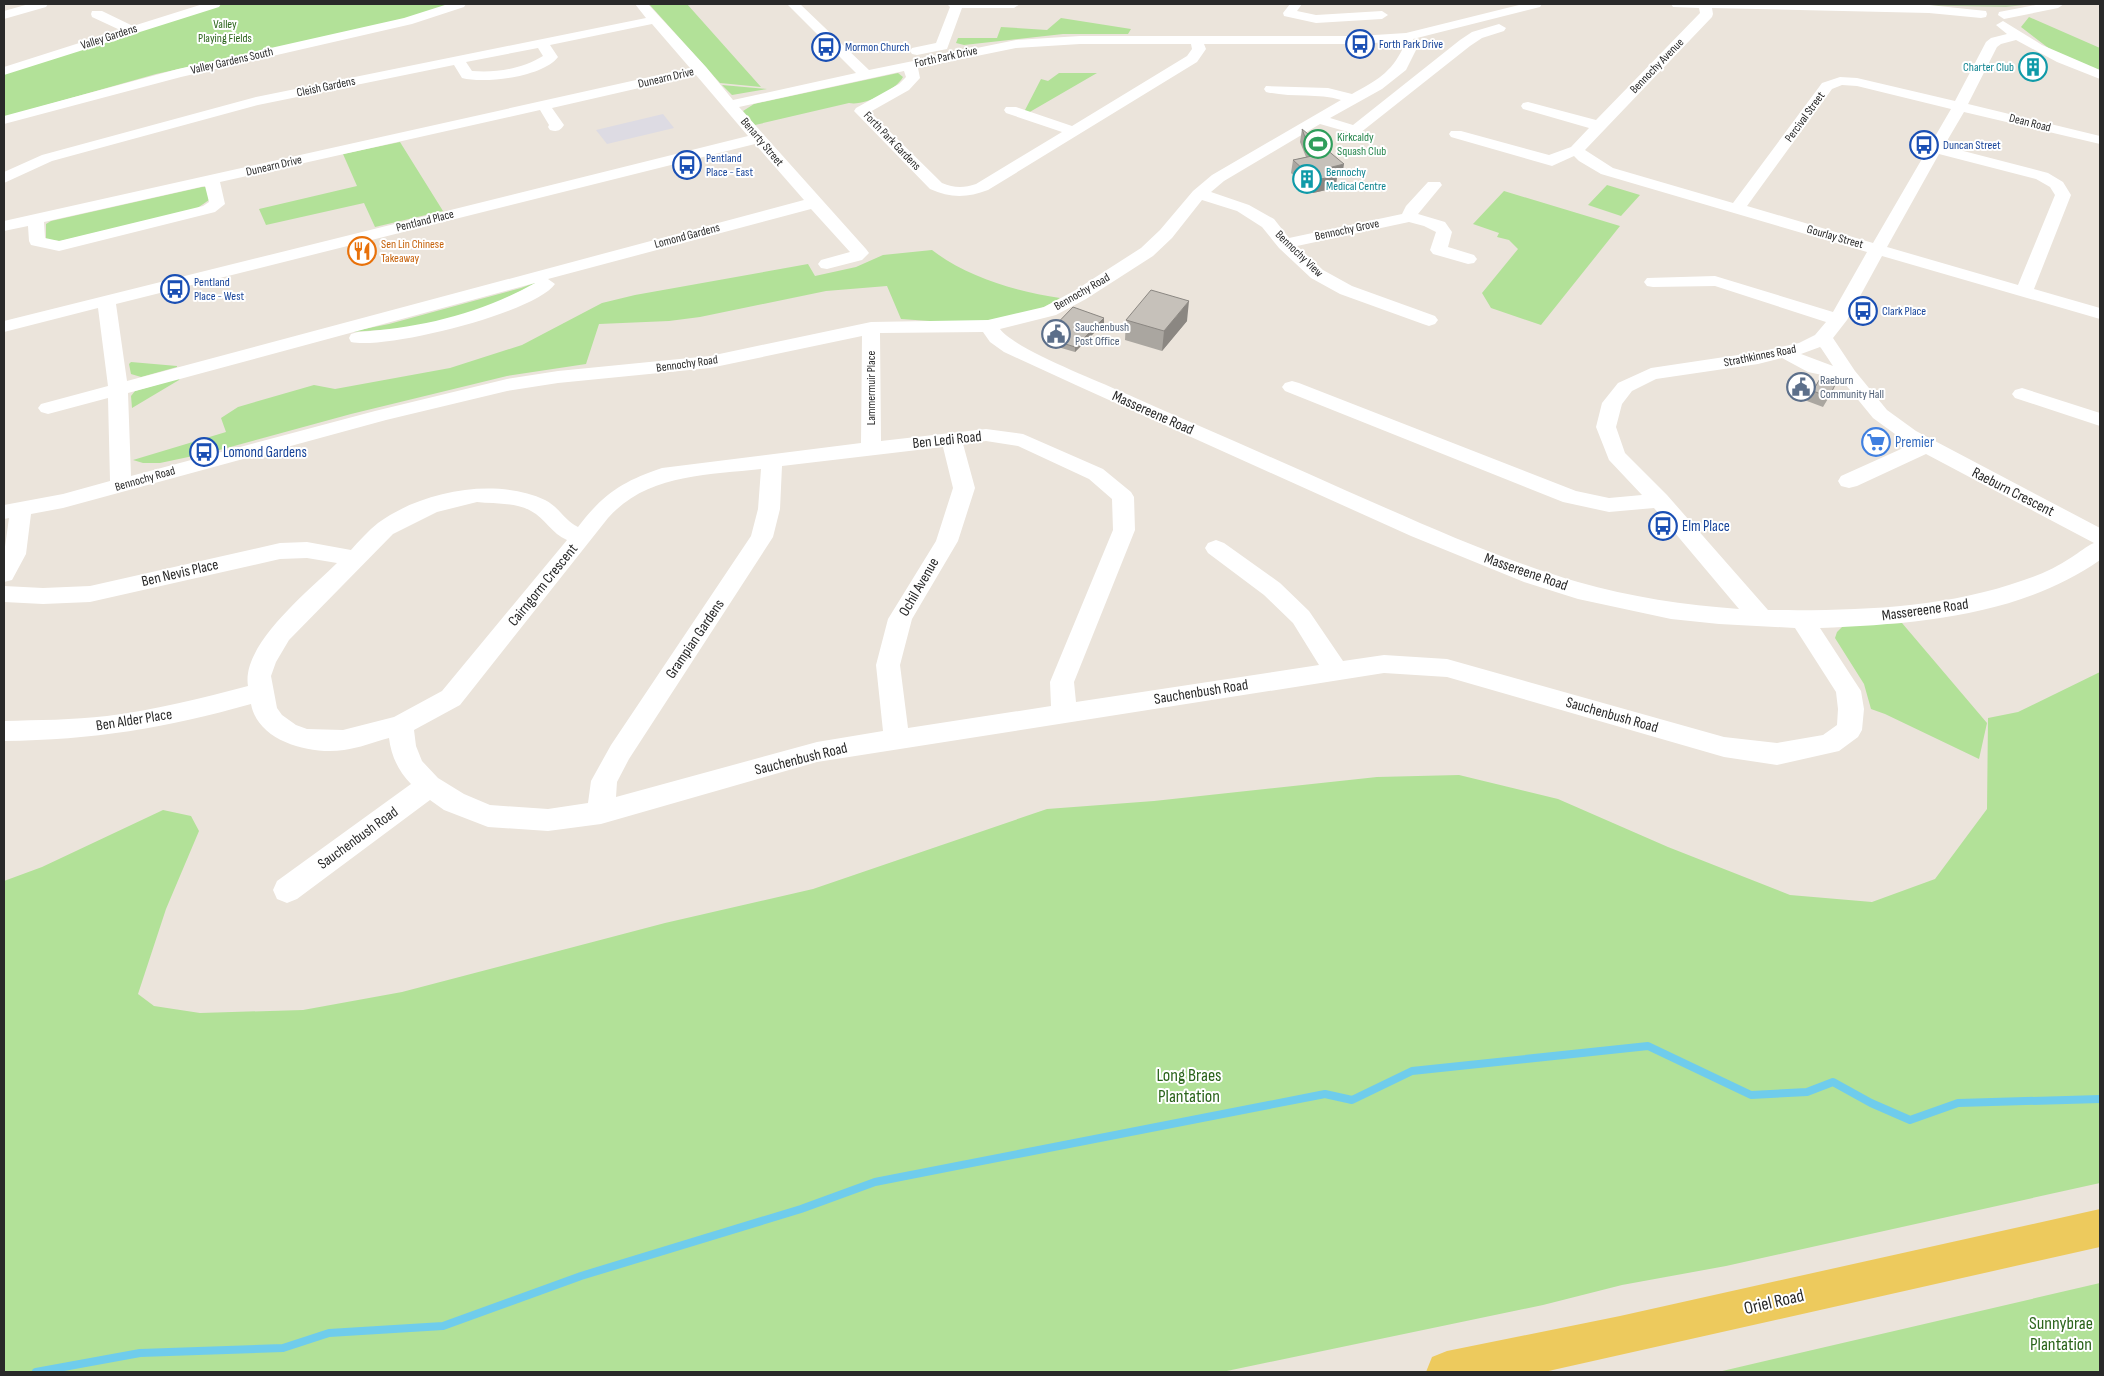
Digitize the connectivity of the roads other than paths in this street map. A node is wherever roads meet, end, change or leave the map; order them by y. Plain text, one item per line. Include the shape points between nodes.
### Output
1 (42, 4) edge
2 (215, 4) edge
3 (460, 4) edge
4 (641, 4) edge
5 (793, 4) edge
6 (952, 4) edge
7 (957, 4) edge
8 (1014, 4) edge
9 (1296, 4) edge
10 (1536, 4) edge
11 (1677, 4) edge
12 (1704, 4) edge
13 (2058, 4) edge
14 (1478, 7) dead end
15 (97, 14) dead end
16 (4, 15) edge
17 (1382, 15) dead end
18 (1495, 15) junction
19 (2002, 18) junction
20 (654, 20) junction
21 (1520, 21) dead end
22 (131, 30) junction
23 (2016, 36) junction
24 (1406, 37) junction
25 (1196, 40) junction
26 (542, 43) junction
27 (942, 46) junction
28 (956, 55) junction
29 (458, 60) junction
30 (855, 64) junction
31 (910, 65) junction
32 (1401, 66) junction
33 (701, 70) junction
34 (4, 71) edge
35 (1427, 73) junction
36 (866, 75) junction
37 (2100, 76) edge
38 (1271, 89) dead end
39 (1354, 99) junction
40 (731, 105) junction
41 (544, 106) junction
42 (1528, 106) dead end
43 (1960, 106) junction
44 (1011, 110) dead end
45 (1318, 119) junction
46 (4, 120) edge
47 (1600, 126) junction
48 (555, 128) dead end
49 (1073, 131) junction
50 (1456, 134) dead end
51 (759, 138) junction
52 (2100, 140) edge
53 (1934, 148) junction
54 (1576, 150) junction
55 (4, 178) edge
56 (212, 180) junction
57 (1434, 185) dead end
58 (959, 193) junction
59 (1199, 194) junction
60 (814, 202) junction
61 (952, 209) dead end
62 (1737, 209) junction
63 (1409, 217) junction
64 (36, 219) junction
65 (4, 226) edge
66 (1285, 244) junction
67 (1878, 249) junction
68 (1468, 259) dead end
69 (827, 264) dead end
70 (1652, 282) dead end
71 (2024, 291) junction
72 (106, 300) junction
73 (2100, 314) edge
74 (1429, 320) dead end
75 (1838, 320) junction
76 (4, 326) edge
77 (988, 326) junction
78 (871, 328) junction
79 (1822, 339) junction
80 (1786, 352) junction
81 (1847, 374) junction
82 (1292, 387) dead end
83 (118, 390) junction
84 (2022, 394) dead end
85 (48, 408) dead end
86 (2100, 420) edge
87 (951, 439) junction
88 (1925, 446) junction
89 (871, 448) junction
90 (772, 460) junction
91 (1848, 481) dead end
92 (121, 486) junction
93 (1659, 500) junction
94 (13, 510) edge
95 (582, 537) junction
96 (2100, 537) edge
97 (1216, 548) dead end
98 (2100, 549) edge
99 (356, 559) junction
100 (4, 574) edge
101 (4, 594) edge
102 (1760, 617) junction
103 (1802, 619) junction
104 (1336, 671) junction
105 (261, 692) junction
106 (1064, 713) junction
107 (401, 724) junction
108 (4, 732) edge
109 (897, 739) junction
110 (429, 786) junction
111 (601, 813) junction
112 (287, 890) dead end
113 (2100, 1228) edge
114 (1447, 1372) edge

1 - 16 street
2 - 22 street, Valley Gardens
3 - 46 street, Valley Gardens South via 407,21 178,73
4 - 20 street, Benarty Street
5 - 30 street
6 - 7 street
7 - 8 street
7 - 27 street
9 - 17 street via 1289,13 1308,18
10 - 18 street
11 - 12 street
12 - 19 street via 1929,9 1991,12
12 - 47 street, Bennochy Avenue via 1707,14
13 - 19 street
14 - 18 street
15 - 22 street
18 - 24 street
19 - 23 street
20 - 26 street, Cleish Gardens
20 - 33 street, Benarty Street
21 - 35 street via 1477,35
22 - 34 street, Valley Gardens
23 - 37 street
23 - 43 street via 1991,45
24 - 25 street, Forth Park Drive
24 - 32 street via 1410,48
25 - 28 street, Forth Park Drive via 1080,40 1016,44
25 - 49 street via 1199,49 1192,59
26 - 29 street, Cleish Gardens
26 - 29 street via 550,57 539,65 485,77 466,74
27 - 28 street
27 - 30 street
28 - 31 street, Forth Park Drive
29 - 55 street, Cleish Gardens via 256,102 47,158
30 - 36 street
31 - 36 street, Forth Park Drive
31 - 58 street, Forth Park Gardens via 913,78 904,87 861,111 936,186
32 - 35 street
32 - 39 street, Bennochy Road via 1377,86
33 - 40 street, Benarty Street
33 - 41 street, Dunearn Drive
35 - 45 street via 1355,130
36 - 40 street, Forth Park Drive
38 - 39 street via 1328,92
39 - 45 street, Bennochy Road
40 - 51 street, Benarty Street
41 - 48 street via 557,125
41 - 56 street, Dunearn Drive
42 - 47 street
43 - 52 street, Dean Road
43 - 53 street
43 - 62 street, Percival Street via 1857,82 1833,82
44 - 49 street
45 - 59 street, Bennochy Road via 1218,178
47 - 54 street, Bennochy Avenue
49 - 58 street via 982,187
50 - 54 street, Bennochy Avenue via 1557,163 1557,157
51 - 60 street, Benarty Street
51 - 72 street, Pentland Place
53 - 67 street
53 - 71 street via 2042,176 2061,188 2063,195
54 - 62 street, Gourlay Street via 1607,171
56 - 64 street, Dunearn Drive
56 - 64 street via 217,204 209,209 59,246 37,242
57 - 63 street via 1412,209
58 - 61 street
59 - 66 street, Bennochy View via 1243,208 1268,223
59 - 77 street, Bennochy Road via 1147,252 1080,296 1050,311
60 - 69 street, Benarty Street via 860,253
60 - 83 street, Lomond Gardens via 560,269 560,275 534,291 482,313 444,324 414,332 360,338 336,338 329,333
62 - 67 street, Gourlay Street
63 - 66 street, Bennochy Grove
63 - 68 street, Bennochy Grove via 1439,226 1444,232 1439,250
64 - 65 street, Dunearn Drive
66 - 74 street, Bennochy View via 1317,274 1346,290
67 - 71 street, Gourlay Street
67 - 75 street
70 - 75 street via 1715,281
71 - 73 street, Gourlay Street
72 - 76 street, Pentland Place
72 - 83 street
75 - 79 street
77 - 78 street, Bennochy Road
77 - 102 street, Massereene Road via 997,338 1035,360 1334,493 1525,573 1603,596 1655,607 1709,615
78 - 89 street, Lammermuir Place
78 - 92 street, Bennochy Road via 710,362 507,385 382,415
79 - 80 street, Strathkinnes Road
79 - 81 street, Raeburn Crescent
80 - 81 street via 1797,360 1834,373
80 - 93 street, Strathkinnes Road via 1651,374 1625,387 1612,403 1606,427 1616,455
81 - 88 street, Raeburn Crescent via 1880,414
82 - 93 street via 1571,498 1609,505
83 - 85 street, Lomond Gardens
83 - 92 street
84 - 86 street
87 - 89 street, Ben Ledi Road
87 - 106 street, Ben Ledi Road via 986,435 1023,440 1096,474 1123,498 1124,530 1062,682
87 - 109 street, Ochil Avenue via 964,488 947,541 900,619 888,665
88 - 91 street
88 - 96 street, Raeburn Crescent
89 - 90 street, Ben Ledi Road
90 - 95 street, Ben Ledi Road via 677,472 649,480 607,505
90 - 111 street, Grampian Gardens via 769,512 762,538 620,752 604,781
92 - 94 street, Bennochy Road
93 - 102 street, Strathkinnes Road
94 - 100 street via 15,554
95 - 99 street, Cairngorm Crescent via 567,531 539,506 514,498 477,495 436,503 406,516 385,529
95 - 107 street, Cairngorm Crescent via 451,698
97 - 104 street via 1272,589 1301,617
98 - 103 street, Massereene Road via 2081,563 2036,585 1968,604 1885,616
99 - 101 street, Ben Nevis Place via 307,550 280,551 90,594
99 - 105 street, Cairngorm Crescent via 281,634 264,660 259,676
102 - 103 street, Massereene Road
103 - 104 street, Sauchenbush Road via 1848,691 1851,709 1849,730 1830,744 1777,754 1724,747 1447,668 1384,664
104 - 106 street, Sauchenbush Road
105 - 107 street, Cairngorm Crescent via 265,710 273,722 306,739 343,740
105 - 108 street, Ben Alder Place via 145,720 104,726
106 - 109 street, Sauchenbush Road
107 - 110 street, Sauchenbush Road via 403,746 411,767
109 - 111 street, Sauchenbush Road via 817,752
110 - 111 street, Sauchenbush Road via 454,802 488,816 548,820
110 - 112 street, Sauchenbush Road
113 - 114 main road, Oriel Road via 1613,1338

